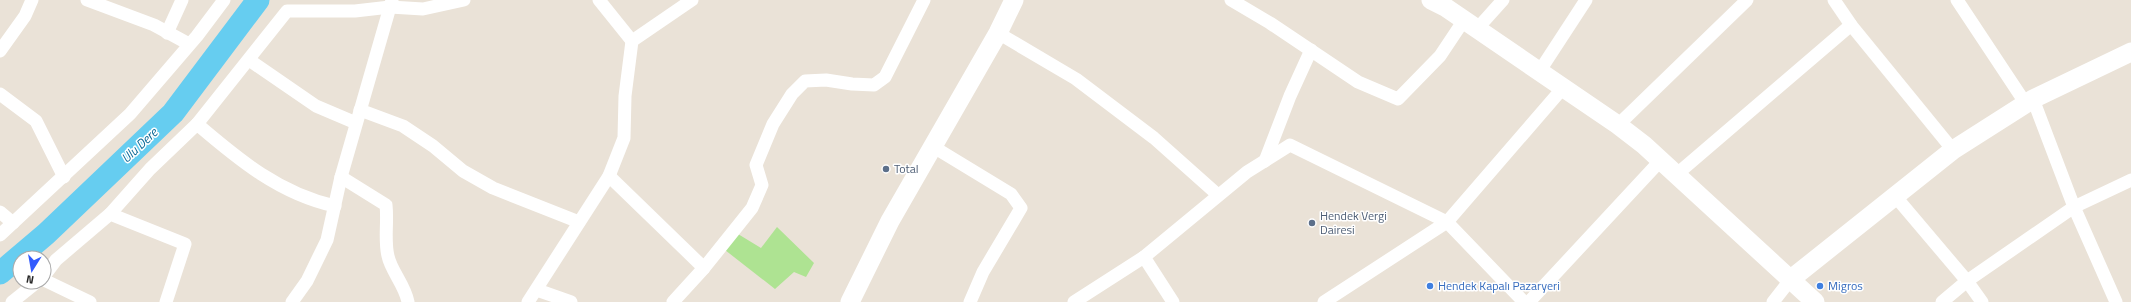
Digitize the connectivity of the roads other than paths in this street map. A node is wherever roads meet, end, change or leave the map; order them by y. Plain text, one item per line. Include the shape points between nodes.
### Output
1 (32, 0) edge
2 (87, 0) edge
3 (182, 0) edge
4 (224, 0) edge
5 (464, 0) edge
6 (599, 0) edge
7 (692, 0) edge
8 (924, 0) edge
9 (1014, 0) edge
10 (1230, 0) edge
11 (1431, 0) edge
12 (1503, 0) edge
13 (1586, 0) edge
14 (1747, 0) edge
15 (1834, 0) edge
16 (1957, 0) edge
17 (391, 4) edge
18 (290, 5) edge
19 (1470, 25) junction
20 (1851, 25) junction
21 (167, 33) junction
22 (998, 33) junction
23 (632, 41) junction
24 (189, 44) junction
25 (1311, 50) junction
26 (0, 51) edge
27 (2131, 52) edge
28 (249, 60) junction
29 (1539, 72) junction
30 (1562, 88) junction
31 (0, 94) edge
32 (2030, 102) junction
33 (358, 116) junction
34 (197, 124) junction
35 (1618, 125) junction
36 (932, 146) junction
37 (1953, 150) junction
38 (1661, 160) junction
39 (1265, 161) junction
40 (1677, 174) junction
41 (609, 176) junction
42 (64, 177) junction
43 (341, 177) junction
44 (2131, 180) edge
45 (1218, 195) junction
46 (1895, 196) junction
47 (335, 206) junction
48 (2074, 207) junction
49 (0, 212) edge
50 (110, 214) junction
51 (579, 222) junction
52 (1447, 222) junction
53 (13, 224) junction
54 (0, 235) edge
55 (1144, 257) junction
56 (52, 265) edge
57 (704, 268) junction
58 (1791, 279) junction
59 (1967, 282) junction
60 (52, 284) edge
61 (27, 290) edge
62 (537, 290) junction
63 (12, 302) edge
64 (90, 302) edge
65 (166, 302) edge
66 (292, 302) edge
67 (408, 302) edge
68 (528, 302) edge
69 (571, 302) edge
70 (673, 302) edge
71 (850, 302) edge
72 (970, 302) edge
73 (1074, 302) edge
74 (1173, 302) edge
75 (1324, 302) edge
76 (1524, 302) edge
77 (1529, 302) edge
78 (1773, 302) edge
79 (1815, 302) edge
80 (1942, 302) edge
81 (1982, 302) edge
82 (2116, 302) edge

1 - 26 street via 25,16
2 - 21 street via 154,25
3 - 21 street
4 - 24 street
5 - 17 street via 423,9
6 - 23 street
7 - 23 street
8 - 57 street via 885,77 874,85 826,80 805,81 792,94 773,124 756,165 762,185 752,208
9 - 22 main road
10 - 25 street via 1270,22
11 - 19 main road
12 - 19 street
13 - 29 street
14 - 35 street
15 - 20 street
16 - 32 street
17 - 18 street via 355,11
17 - 33 street
18 - 28 street
19 - 25 street via 1398,99 1358,82
19 - 29 main road
20 - 37 street
20 - 40 street
21 - 24 street
22 - 36 main road
22 - 45 street via 1076,79 1154,138
23 - 41 street via 625,96 624,138
24 - 42 street via 130,114
25 - 39 street
27 - 32 main road
28 - 33 street via 316,106
28 - 34 street
29 - 30 main road
30 - 35 main road
30 - 52 street
31 - 42 street via 36,121
32 - 37 main road
32 - 48 street
33 - 43 street
33 - 51 street via 403,126 463,171 493,188
34 - 47 street via 262,176 286,190 313,201
34 - 50 street via 150,169
35 - 38 main road
36 - 71 main road via 890,221
36 - 72 street via 1011,194 1021,208 983,272
37 - 46 main road
38 - 40 main road
38 - 77 street
39 - 45 street
39 - 52 street via 1290,145
40 - 58 main road
41 - 51 street
41 - 57 street
42 - 53 street
43 - 47 street
43 - 67 street via 386,205 388,256
44 - 48 street
45 - 55 street
46 - 58 main road
46 - 59 street
47 - 66 street via 327,240 307,280
48 - 59 street
48 - 82 street
49 - 53 street
50 - 56 street
50 - 65 street via 185,244
51 - 62 street
52 - 75 street
52 - 76 street
53 - 54 street
55 - 73 street
55 - 74 street
57 - 70 street
58 - 78 street
58 - 79 main road
59 - 80 street
59 - 81 street
60 - 64 street
61 - 63 street
62 - 68 street
62 - 69 street

